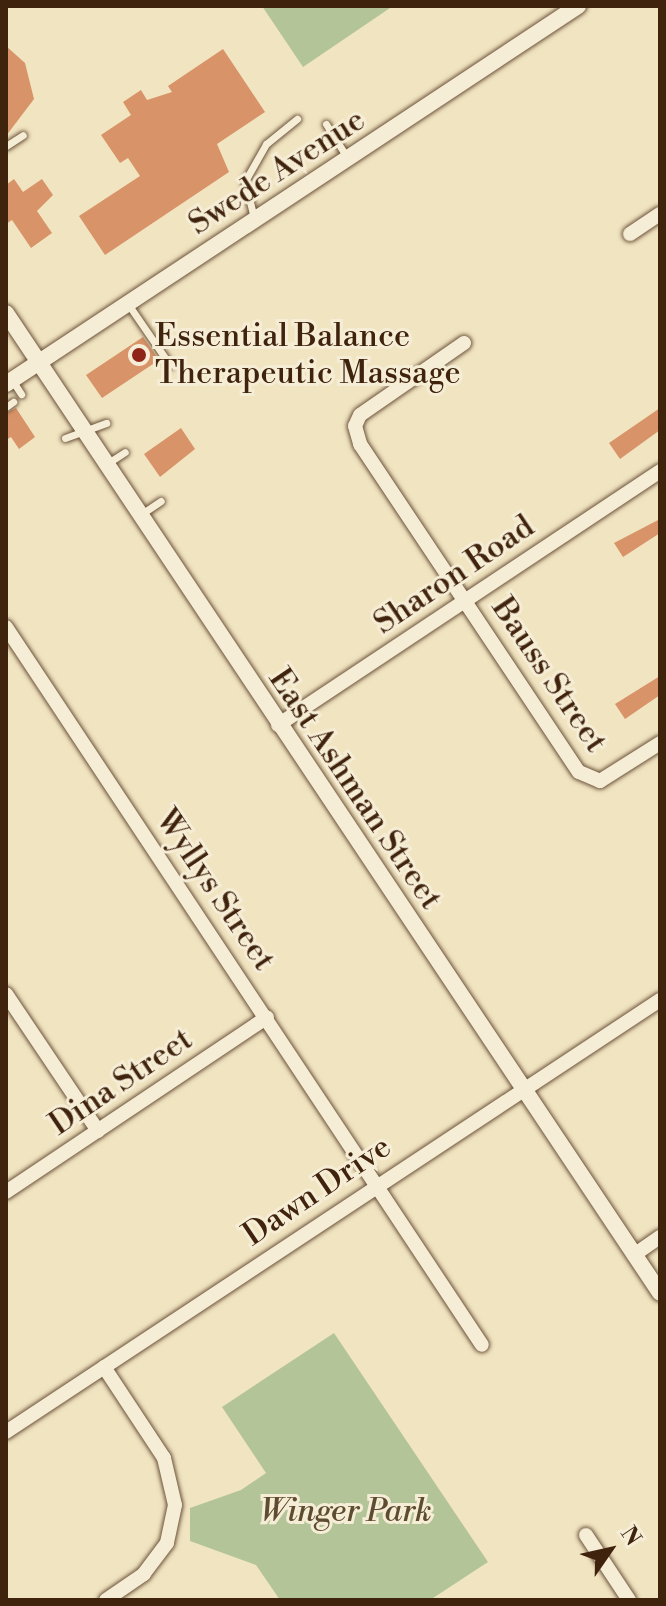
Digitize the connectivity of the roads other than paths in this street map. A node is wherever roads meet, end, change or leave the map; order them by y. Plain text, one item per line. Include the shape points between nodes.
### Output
1 (578, 6) edge
2 (297, 119) dead end
3 (326, 124) dead end
4 (23, 135) dead end
5 (6, 146) edge
6 (348, 159) junction
7 (660, 214) edge
8 (255, 220) junction
9 (630, 234) dead end
10 (128, 304) junction
11 (6, 313) edge
12 (464, 343) dead end
13 (39, 363) junction
14 (170, 365) dead end
15 (13, 386) edge
16 (106, 423) dead end
17 (85, 434) junction
18 (65, 438) dead end
19 (125, 452) dead end
20 (106, 464) junction
21 (660, 471) edge
22 (161, 501) dead end
23 (140, 515) junction
24 (466, 600) junction
25 (6, 627) edge
26 (278, 725) junction
27 (660, 743) edge
28 (6, 994) edge
29 (660, 1000) edge
30 (267, 1017) junction
31 (522, 1090) junction
32 (98, 1131) junction
33 (379, 1183) junction
34 (6, 1192) edge
35 (660, 1237) edge
36 (634, 1255) junction
37 (660, 1293) edge
38 (482, 1345) dead end
39 (104, 1367) junction
40 (6, 1432) edge
41 (586, 1535) dead end
42 (106, 1600) edge
43 (629, 1600) edge

1 - 6 street, Swede Avenue
2 - 8 lane via 266,144 245,181
3 - 6 lane
4 - 5 lane
6 - 8 street, Swede Avenue
7 - 9 street
8 - 10 street, Swede Avenue
10 - 13 street, Swede Avenue
10 - 14 lane
11 - 13 street, East Ashman Street
12 - 24 street, Bauss Street via 360,415 356,435
13 - 15 street, Swede Avenue
13 - 17 street, East Ashman Street
16 - 17 lane
17 - 18 lane
17 - 20 street, East Ashman Street
19 - 20 lane
20 - 23 street, East Ashman Street
21 - 24 street, Sharon Road
22 - 23 lane
23 - 26 street, East Ashman Street
24 - 26 street, Sharon Road
24 - 27 street, Bauss Street via 579,772 592,780 608,778
25 - 30 street, Wyllys Street
26 - 31 street, East Ashman Street
28 - 32 street
29 - 31 street, Dawn Drive
30 - 32 street, Dina Street
30 - 33 street, Wyllys Street
31 - 33 street, Dawn Drive
31 - 36 street, East Ashman Street
32 - 34 street, Dina Street
33 - 38 street, Wyllys Street
33 - 39 street, Dawn Drive
35 - 36 street
36 - 37 street, East Ashman Street
39 - 40 street, Dawn Drive
39 - 42 street via 164,1458 175,1505 167,1543 152,1564
41 - 43 street

